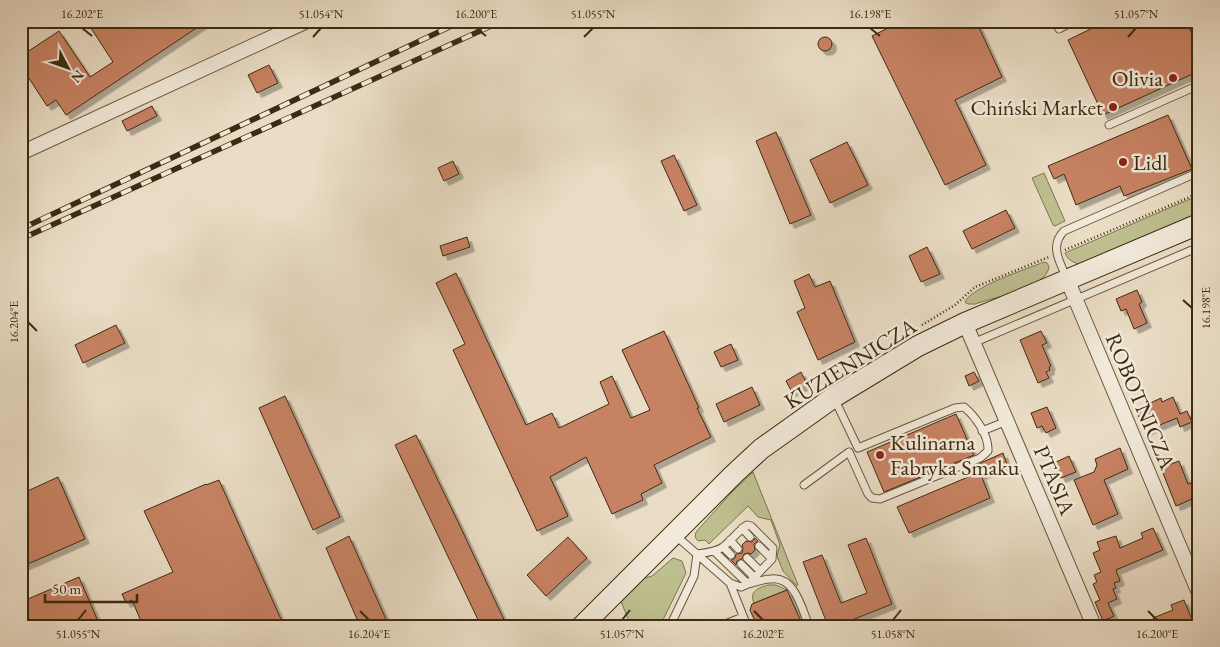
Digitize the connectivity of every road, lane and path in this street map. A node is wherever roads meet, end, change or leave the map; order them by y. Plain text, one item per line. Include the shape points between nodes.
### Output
1 (307, 21) edge
2 (1056, 21) edge
3 (1074, 21) edge
4 (1199, 84) edge
5 (1109, 125) dead end
6 (21, 153) edge
7 (1199, 172) edge
8 (1199, 193) edge
9 (1199, 224) edge
10 (1199, 247) edge
11 (1056, 254) junction
12 (1067, 279) junction
13 (1076, 300) junction
14 (965, 323) junction
15 (921, 326) dead end
16 (973, 343) junction
17 (834, 397) junction
18 (1007, 421) junction
19 (982, 431) junction
20 (858, 448) junction
21 (849, 452) junction
22 (804, 485) dead end
23 (742, 528) junction
24 (674, 534) junction
25 (750, 537) dead end
26 (730, 540) junction
27 (759, 546) dead end
28 (723, 547) junction
29 (738, 549) dead end
30 (714, 551) junction
31 (697, 554) junction
32 (732, 555) dead end
33 (747, 558) dead end
34 (772, 559) junction
35 (741, 564) dead end
36 (760, 571) junction
37 (754, 577) junction
38 (730, 583) junction
39 (748, 584) junction
40 (1199, 593) edge
41 (743, 617) junction
42 (582, 626) edge
43 (670, 626) edge
44 (720, 626) edge
45 (747, 626) edge
46 (809, 626) edge
47 (1094, 626) edge

1 - 6 street
2 - 3 lane via 1059,29
4 - 5 lane
7 - 11 lane via 1064,231
8 - 11 path
9 - 12 main road, KUZIENNICZA
10 - 13 lane
11 - 12 lane
11 - 15 path via 975,287 955,305
12 - 13 street, ROBOTNICZA
12 - 14 main road, KUZIENNICZA
13 - 16 lane
13 - 40 street, ROBOTNICZA
14 - 16 street, PTASIA
14 - 17 main road, KUZIENNICZA
16 - 18 street, PTASIA
17 - 20 lane
17 - 24 main road, KUZIENNICZA via 761,450
18 - 19 lane
18 - 47 street, PTASIA
19 - 20 lane via 964,407 955,408
19 - 21 lane via 988,451 980,458 880,499 868,494
20 - 21 lane
21 - 22 lane
23 - 25 lane
23 - 26 lane
23 - 34 lane via 752,526 757,531 773,548
24 - 31 lane
24 - 42 main road, KUZIENNICZA
26 - 28 lane
26 - 29 lane
27 - 34 lane
28 - 30 lane
28 - 32 lane
30 - 31 lane
30 - 39 lane
31 - 38 lane
31 - 43 lane via 694,576
33 - 36 lane
34 - 36 lane
35 - 37 lane
36 - 37 lane
37 - 39 lane
38 - 39 lane
38 - 41 lane
39 - 46 lane via 773,578 785,582 795,593
41 - 44 lane
41 - 45 lane

